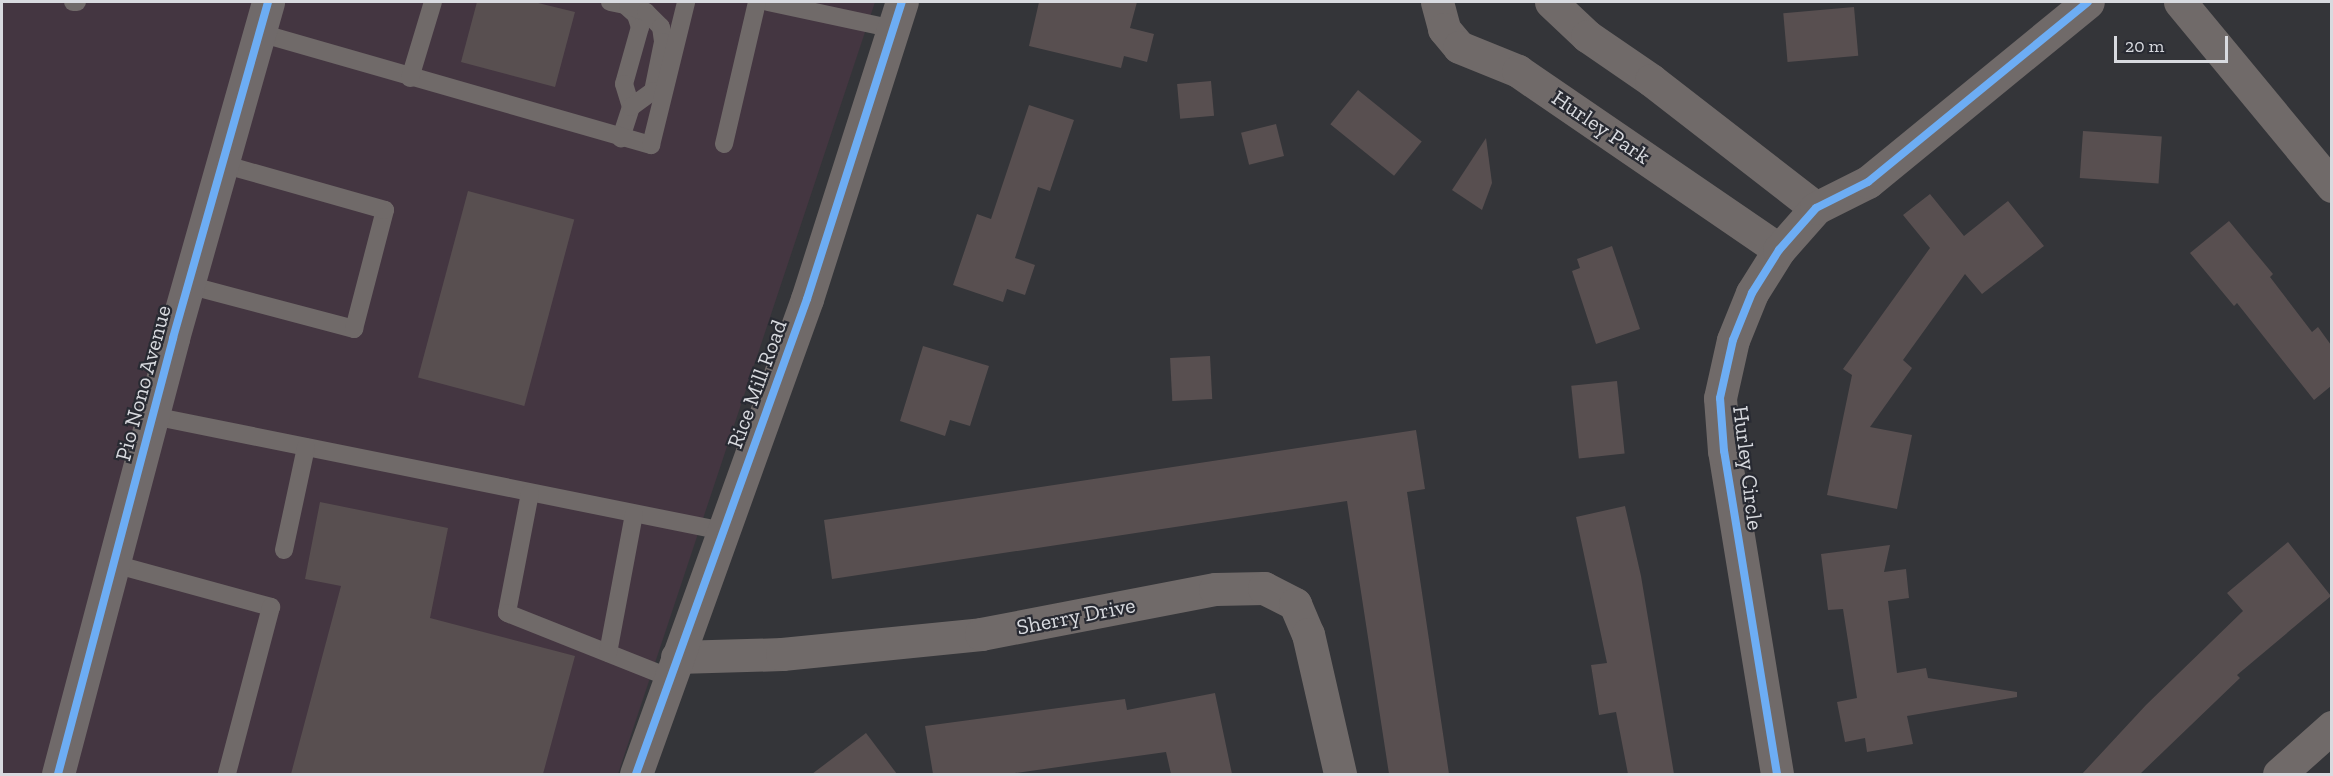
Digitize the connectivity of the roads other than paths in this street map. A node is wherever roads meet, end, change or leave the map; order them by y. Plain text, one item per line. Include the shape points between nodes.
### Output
1 (268, 2) edge
2 (433, 2) edge
3 (686, 2) edge
4 (757, 2) edge
5 (768, 2) edge
6 (1437, 2) edge
7 (1551, 2) edge
8 (2088, 2) edge
9 (2180, 2) edge
10 (618, 3) edge
11 (898, 15) edge
12 (260, 33) junction
13 (410, 78) junction
14 (631, 107) junction
15 (621, 138) junction
16 (724, 144) dead end
17 (222, 164) junction
18 (2331, 186) edge
19 (1816, 208) junction
20 (1779, 250) junction
21 (188, 285) junction
22 (153, 416) junction
23 (306, 447) junction
24 (530, 493) junction
25 (634, 514) junction
26 (723, 531) junction
27 (284, 550) dead end
28 (114, 564) junction
29 (608, 653) junction
30 (673, 668) junction
31 (2331, 727) edge
32 (58, 774) edge
33 (227, 774) edge
34 (636, 774) edge
35 (1340, 774) edge
36 (1777, 774) edge
37 (2279, 774) edge

1 - 12 main road, Pio Nono Avenue
2 - 13 lane
3 - 15 lane via 651,146
4 - 16 lane
5 - 11 lane
6 - 20 street, Hurley Park via 1444,29 1459,47 1518,71
7 - 19 street via 1587,36 1651,80
8 - 19 street, Hurley Circle via 1868,182
9 - 18 street
10 - 14 lane via 636,15 640,27 624,84
10 - 14 lane via 646,12 660,27 663,42 653,91
11 - 26 street, Rice Mill Road via 807,299
12 - 13 lane
12 - 17 main road, Pio Nono Avenue
13 - 15 lane
14 - 15 lane
17 - 21 main road, Pio Nono Avenue
17 - 21 lane via 385,210 354,329
19 - 20 street, Hurley Circle
20 - 36 street, Hurley Circle via 1752,293 1733,340 1720,398 1724,451
21 - 22 main road, Pio Nono Avenue
22 - 23 lane
22 - 28 main road, Pio Nono Avenue
23 - 24 lane
23 - 27 lane
24 - 25 lane
24 - 29 lane via 507,613
25 - 26 lane
25 - 29 lane
26 - 30 street, Rice Mill Road
28 - 32 main road, Pio Nono Avenue
28 - 33 lane via 271,607
29 - 30 lane
30 - 34 street, Rice Mill Road
30 - 35 street, Sherry Drive via 981,634 1215,589 1264,588 1294,604 1308,634
31 - 37 street

